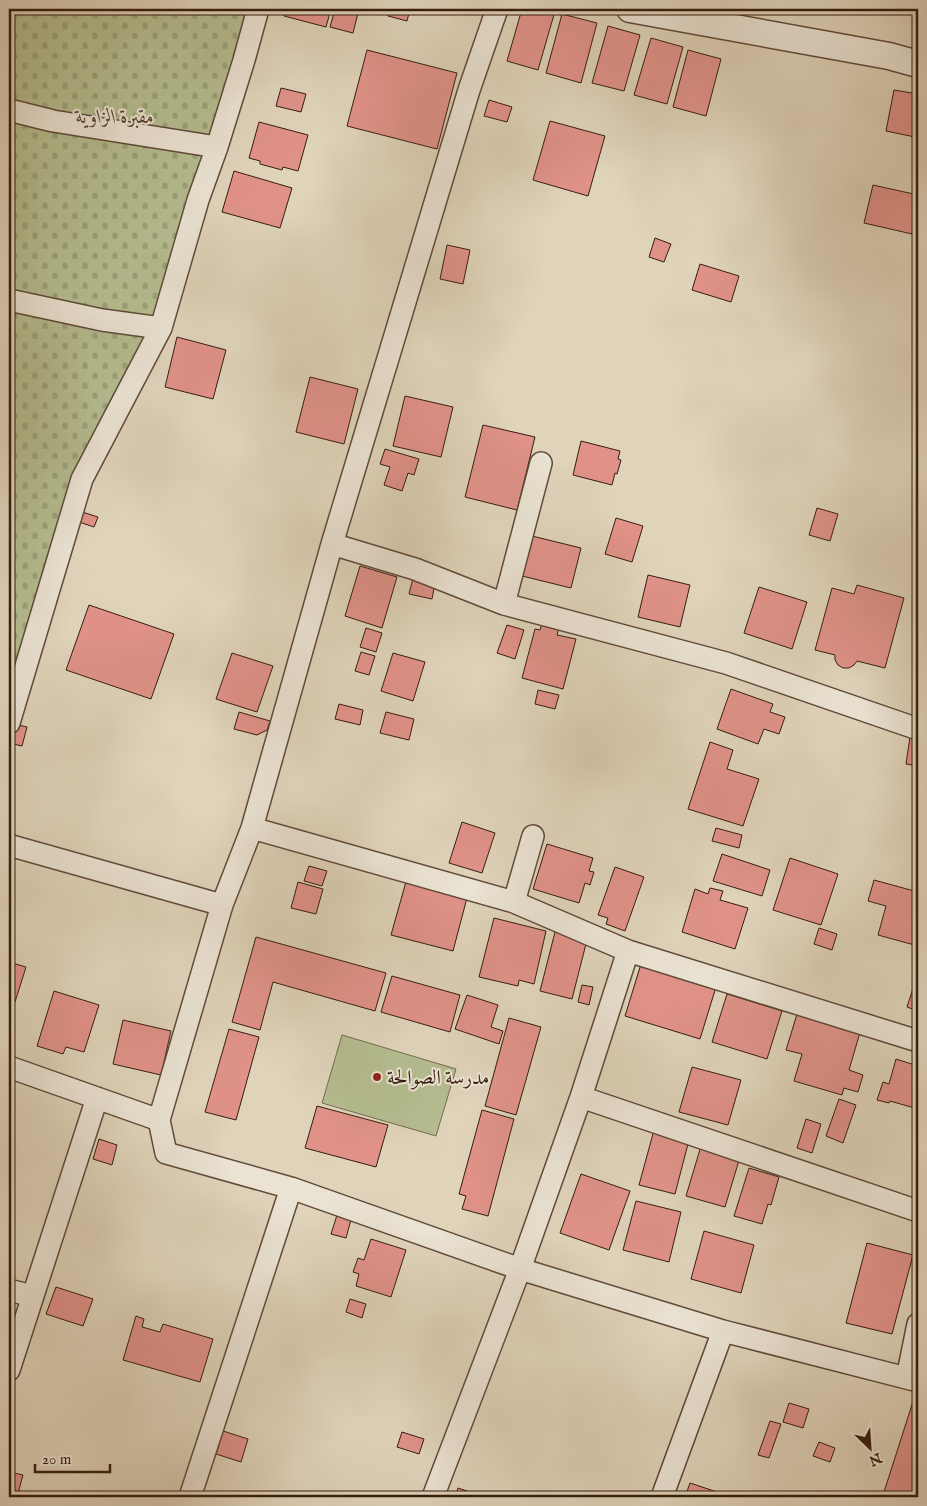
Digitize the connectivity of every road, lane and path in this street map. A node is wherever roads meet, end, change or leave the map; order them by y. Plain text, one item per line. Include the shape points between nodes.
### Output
1 (258, 9) edge
2 (497, 9) edge
3 (630, 9) edge
4 (918, 64) edge
5 (9, 110) edge
6 (217, 147) junction
7 (9, 300) edge
8 (161, 328) junction
9 (541, 462) dead end
10 (332, 544) junction
11 (504, 604) junction
12 (9, 724) edge
13 (918, 729) edge
14 (252, 828) junction
15 (533, 836) dead end
16 (9, 847) edge
17 (514, 902) junction
18 (222, 905) junction
19 (628, 951) junction
20 (918, 1041) edge
21 (9, 1067) edge
22 (581, 1097) junction
23 (97, 1098) junction
24 (159, 1120) junction
25 (291, 1188) junction
26 (918, 1211) edge
27 (520, 1269) junction
28 (9, 1290) edge
29 (32, 1296) junction
30 (918, 1324) edge
31 (723, 1331) junction
32 (9, 1370) edge
33 (913, 1380) edge
34 (190, 1497) edge
35 (433, 1497) edge
36 (662, 1497) edge

1 - 6 street
2 - 10 street via 469,90
3 - 4 street via 880,54
5 - 6 street via 53,121
6 - 8 street
7 - 8 street via 102,320
8 - 12 street via 82,479
9 - 11 street
10 - 11 street via 415,569
10 - 14 street
11 - 13 street via 726,663
14 - 17 street
14 - 18 street
15 - 17 street
16 - 18 street
17 - 19 street
18 - 24 street
19 - 20 street
19 - 22 street
21 - 23 street
22 - 26 street
22 - 27 street
23 - 24 street
23 - 29 street
24 - 25 street via 166,1153
25 - 27 street
25 - 34 street
27 - 31 street
27 - 35 street
28 - 29 street
29 - 32 street
30 - 33 street
31 - 33 street
31 - 36 street

